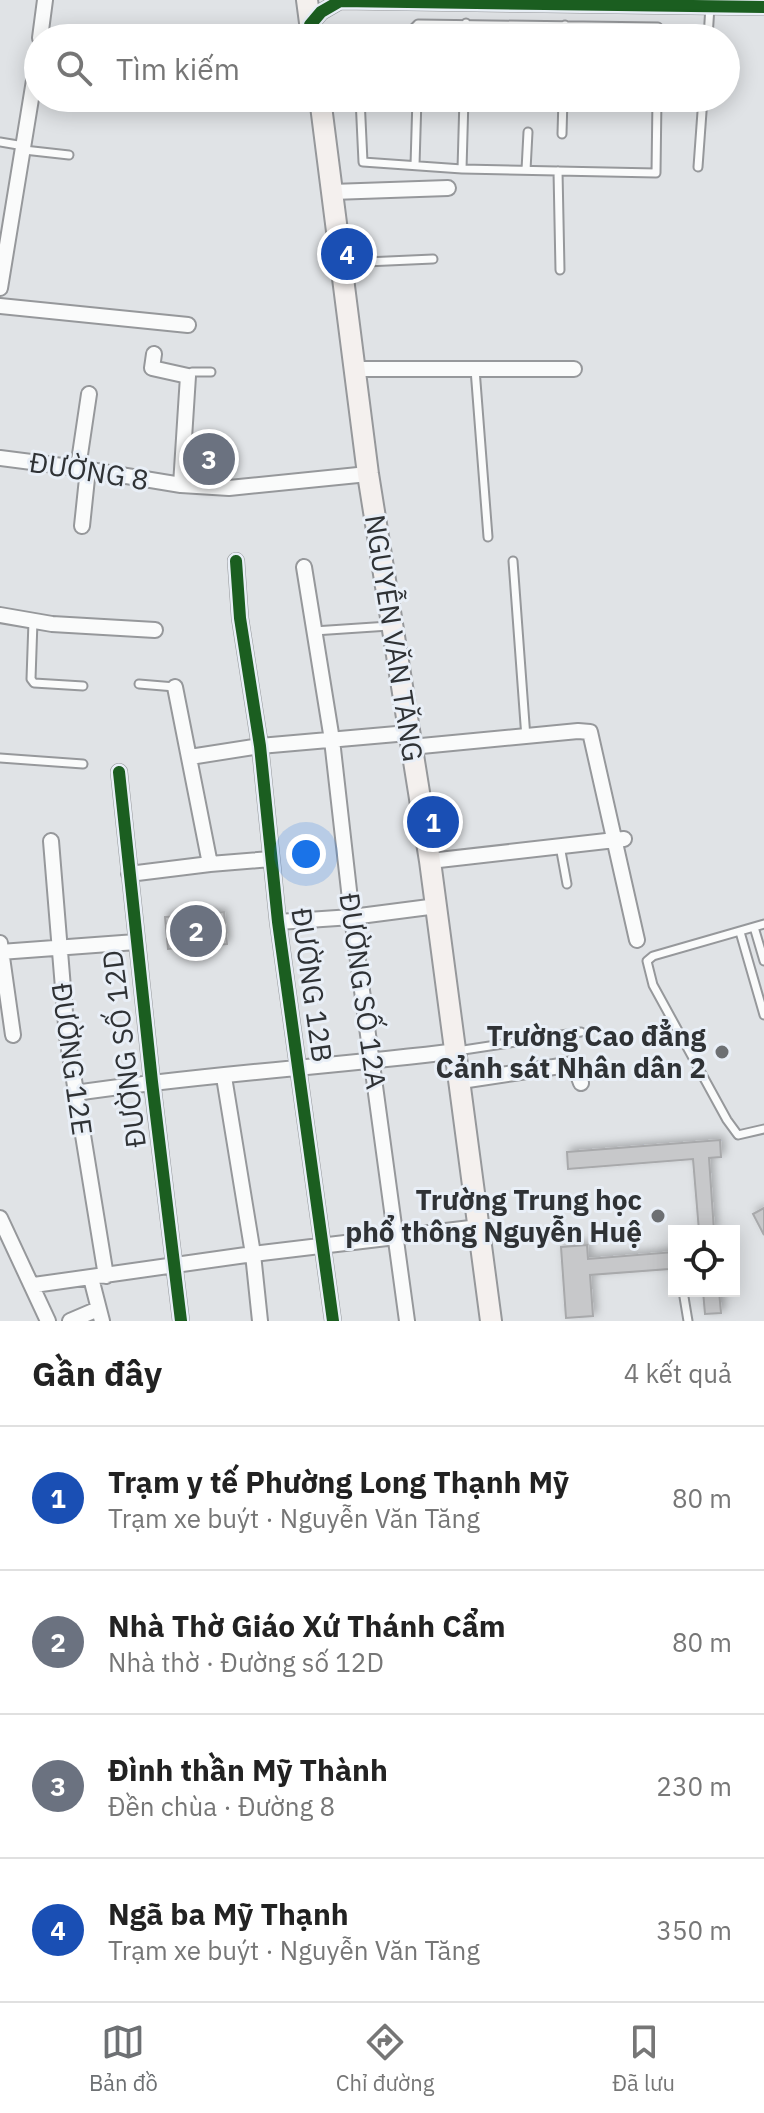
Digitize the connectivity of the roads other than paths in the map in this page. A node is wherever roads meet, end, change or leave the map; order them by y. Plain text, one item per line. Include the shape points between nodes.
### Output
1 (45, 0) edge
2 (307, 0) edge
3 (339, 0) edge
4 (544, 2) edge
5 (763, 5) edge
6 (710, 6) junction
7 (466, 23) joint
8 (42, 24) edge
9 (310, 24) edge
10 (315, 24) edge
11 (418, 24) edge
12 (516, 24) edge
13 (709, 24) edge
14 (29, 112) edge
15 (322, 112) edge
16 (361, 112) edge
17 (417, 112) edge
18 (464, 112) edge
19 (563, 112) edge
20 (657, 112) edge
21 (702, 112) edge
22 (528, 132) dead end
23 (562, 134) dead end
24 (0, 142) edge
25 (24, 148) junction
26 (69, 155) dead end
27 (415, 165) junction
28 (698, 167) dead end
29 (462, 169) junction
30 (526, 170) junction
31 (558, 171) junction
32 (448, 188) dead end
33 (332, 192) junction
34 (433, 259) dead end
35 (341, 263) junction
36 (560, 270) dead end
37 (1, 280) edge
38 (0, 306) edge
39 (188, 325) dead end
40 (154, 354) dead end
41 (355, 369) junction
42 (475, 369) junction
43 (574, 369) dead end
44 (211, 372) dead end
45 (188, 376) junction
46 (89, 394) dead end
47 (0, 458) edge
48 (83, 468) junction
49 (368, 474) junction
50 (181, 485) junction
51 (82, 526) dead end
52 (488, 537) dead end
53 (236, 561) dead end
54 (513, 561) dead end
55 (304, 567) dead end
56 (0, 615) edge
57 (33, 621) junction
58 (392, 626) junction
59 (155, 630) dead end
60 (314, 631) junction
61 (139, 684) dead end
62 (83, 686) dead end
63 (175, 687) joint
64 (526, 738) junction
65 (332, 740) junction
66 (409, 740) junction
67 (260, 746) junction
68 (190, 757) junction
69 (0, 758) edge
70 (83, 764) dead end
71 (119, 772) dead end
72 (619, 839) junction
73 (51, 841) dead end
74 (560, 846) junction
75 (271, 859) junction
76 (430, 861) junction
77 (210, 864) junction
78 (129, 874) junction
79 (567, 884) dead end
80 (437, 906) junction
81 (352, 917) junction
82 (278, 922) junction
83 (764, 924) edge
84 (754, 927) junction
85 (740, 932) junction
86 (637, 940) dead end
87 (136, 942) junction
88 (58, 947) junction
89 (1, 949) edge
90 (764, 961) edge
91 (764, 1015) edge
92 (581, 1032) dead end
93 (13, 1035) dead end
94 (457, 1051) junction
95 (372, 1062) junction
96 (299, 1069) junction
97 (224, 1077) junction
98 (461, 1081) junction
99 (152, 1082) junction
100 (581, 1083) dead end
101 (76, 1093) junction
102 (764, 1129) edge
103 (0, 1218) edge
104 (479, 1227) junction
105 (395, 1237) junction
106 (323, 1248) junction
107 (253, 1254) junction
108 (175, 1265) junction
109 (99, 1277) junction
110 (34, 1285) junction
111 (684, 1297) edge
112 (100, 1315) edge
113 (48, 1321) edge
114 (70, 1321) edge
115 (181, 1321) edge
116 (260, 1321) edge
117 (333, 1321) edge
118 (407, 1321) edge
119 (491, 1321) edge
120 (688, 1321) edge

1 - 8 street
2 - 9 main road
3 - 4 street
3 - 10 street via 321,12
4 - 6 street
5 - 6 street
6 - 13 lane
7 - 11 lane
7 - 12 lane
14 - 25 street
15 - 33 main road, NGUYỄN VĂN TĂNG
16 - 27 lane via 363,162
17 - 27 lane
18 - 29 lane
19 - 23 lane
20 - 31 lane via 656,173
21 - 28 lane
22 - 30 lane
24 - 25 lane
25 - 26 lane
25 - 37 street
27 - 29 lane
29 - 30 lane
30 - 31 lane
31 - 36 lane
32 - 33 street
33 - 35 main road, NGUYỄN VĂN TĂNG
34 - 35 lane
35 - 41 main road, NGUYỄN VĂN TĂNG
38 - 39 street
40 - 45 street via 152,368
41 - 42 street
41 - 49 main road, NGUYỄN VĂN TĂNG
42 - 43 street
42 - 52 lane
44 - 45 lane
45 - 50 street
46 - 48 street
47 - 48 street, ĐƯỜNG 8
48 - 50 street, ĐƯỜNG 8
48 - 51 street
49 - 50 street, ĐƯỜNG 8 via 229,488
49 - 58 main road, NGUYỄN VĂN TĂNG
53 - 67 street, ĐƯỜNG 12B
54 - 64 lane
55 - 60 street, ĐƯỜNG SỐ 12A
56 - 57 street
57 - 59 street
57 - 62 lane via 34,683
58 - 60 lane
58 - 66 main road, NGUYỄN VĂN TĂNG
60 - 65 street, ĐƯỜNG SỐ 12A
61 - 63 lane
63 - 68 street
64 - 66 street
64 - 72 street via 590,732
65 - 66 street
65 - 67 street
65 - 81 street, ĐƯỜNG SỐ 12A
66 - 76 main road, NGUYỄN VĂN TĂNG
67 - 68 street
67 - 75 street, ĐƯỜNG 12B
68 - 77 street
69 - 70 lane
71 - 78 street, ĐƯỜNG SỐ 12D
72 - 74 street
72 - 86 street
73 - 88 street, ĐƯỜNG 12E
74 - 76 street
74 - 79 lane
75 - 77 street
75 - 82 street, ĐƯỜNG 12B
76 - 80 main road, NGUYỄN VĂN TĂNG
77 - 78 street
78 - 87 street, ĐƯỜNG SỐ 12D
80 - 81 street
80 - 94 main road, NGUYỄN VĂN TĂNG
81 - 82 street
81 - 95 street, ĐƯỜNG SỐ 12A
82 - 96 street, ĐƯỜNG 12B
83 - 84 lane
84 - 85 lane
84 - 90 lane
85 - 91 lane
85 - 102 lane via 647,961 653,985 727,1120 738,1135
87 - 88 street
87 - 99 street, ĐƯỜNG SỐ 12D
88 - 89 street
88 - 101 street, ĐƯỜNG 12E
89 - 93 street
92 - 94 lane
94 - 95 street
94 - 98 main road, NGUYỄN VĂN TĂNG
95 - 96 street
95 - 105 street, ĐƯỜNG SỐ 12A
96 - 97 street
96 - 106 street, ĐƯỜNG 12B
97 - 99 street
97 - 107 street
98 - 100 street via 574,1064
98 - 104 main road, NGUYỄN VĂN TĂNG
99 - 101 street
99 - 108 street, ĐƯỜNG SỐ 12D
101 - 109 street, ĐƯỜNG 12E
103 - 110 street
104 - 105 street
104 - 119 main road, NGUYỄN VĂN TĂNG
105 - 106 street
105 - 118 street, ĐƯỜNG SỐ 12A
106 - 107 street
106 - 117 street, ĐƯỜNG 12B
107 - 108 street
107 - 116 street
108 - 109 street
108 - 115 street, ĐƯỜNG SỐ 12D
109 - 110 street
109 - 112 street, ĐƯỜNG 12E
110 - 113 street
111 - 120 lane
112 - 114 street

